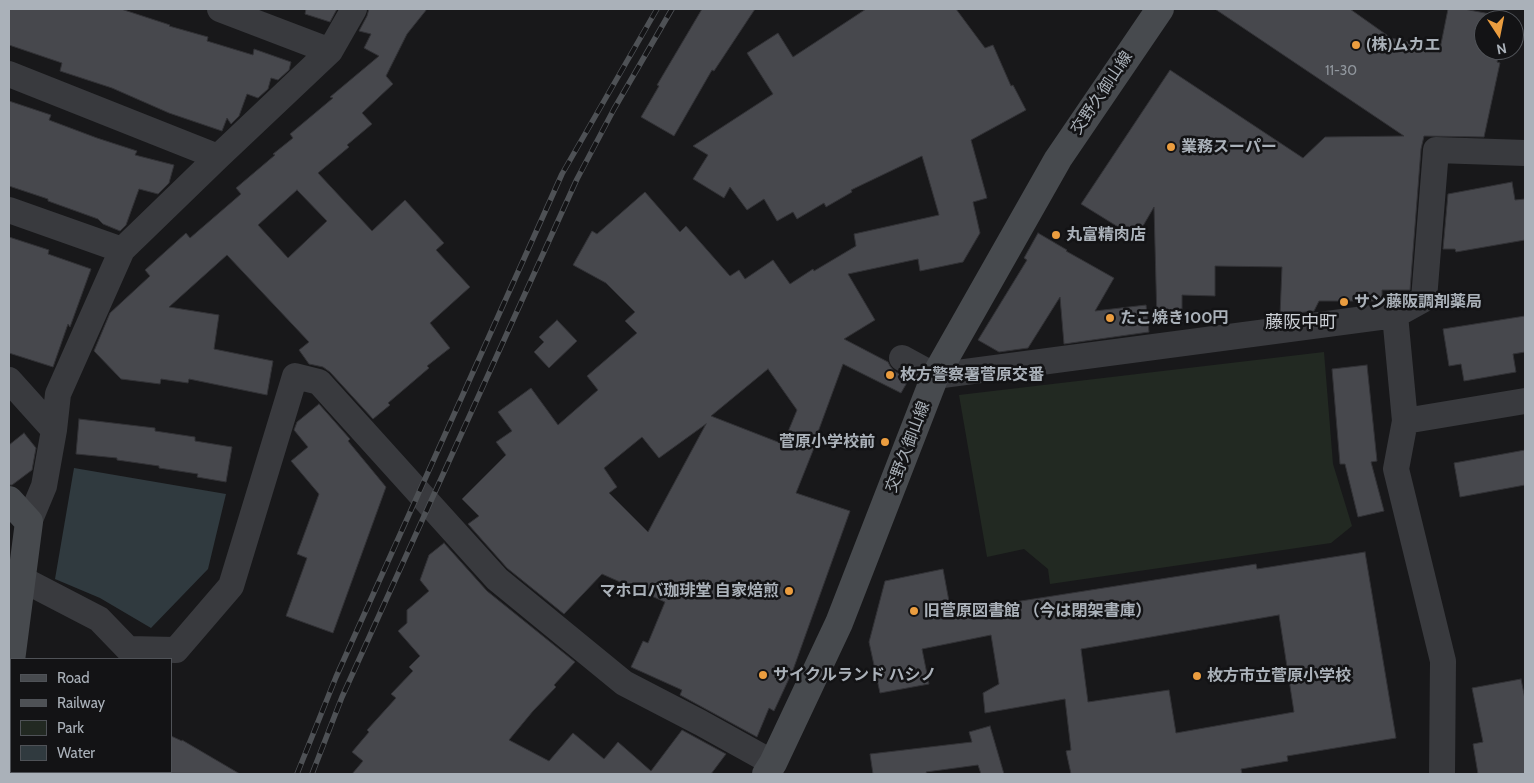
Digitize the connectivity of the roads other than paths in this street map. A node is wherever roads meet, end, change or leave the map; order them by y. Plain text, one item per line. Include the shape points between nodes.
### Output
1 (220, 9) edge
2 (354, 9) edge
3 (1160, 9) edge
4 (330, 51) junction
5 (9, 74) edge
6 (1525, 153) edge
7 (218, 157) junction
8 (9, 210) edge
9 (122, 250) junction
10 (1395, 315) junction
11 (902, 358) dead end
12 (935, 376) junction
13 (9, 380) edge
14 (1525, 401) edge
15 (1405, 421) junction
16 (54, 430) junction
17 (9, 500) edge
18 (29, 522) junction
19 (22, 579) junction
20 (12, 635) edge
21 (10, 658) edge
22 (10, 662) edge
23 (9, 676) edge
24 (769, 769) edge
25 (1442, 774) edge

1 - 4 street
2 - 4 street
3 - 12 main road, 交野久御山線 via 1058,159
4 - 7 street
5 - 7 street
6 - 10 street via 1436,150 1424,299
7 - 9 street
8 - 9 street
9 - 16 street via 58,394
10 - 12 street
10 - 15 street
11 - 12 street
12 - 24 main road, 交野久御山線 via 839,623
13 - 16 street
14 - 15 street
15 - 25 street via 1396,469 1443,661
16 - 18 street via 44,486
17 - 18 main road
18 - 19 main road
19 - 20 main road
19 - 24 street via 99,619 128,650 176,650 231,586 295,376 319,382 497,579 624,683 701,723
20 - 21 main road
22 - 23 main road

